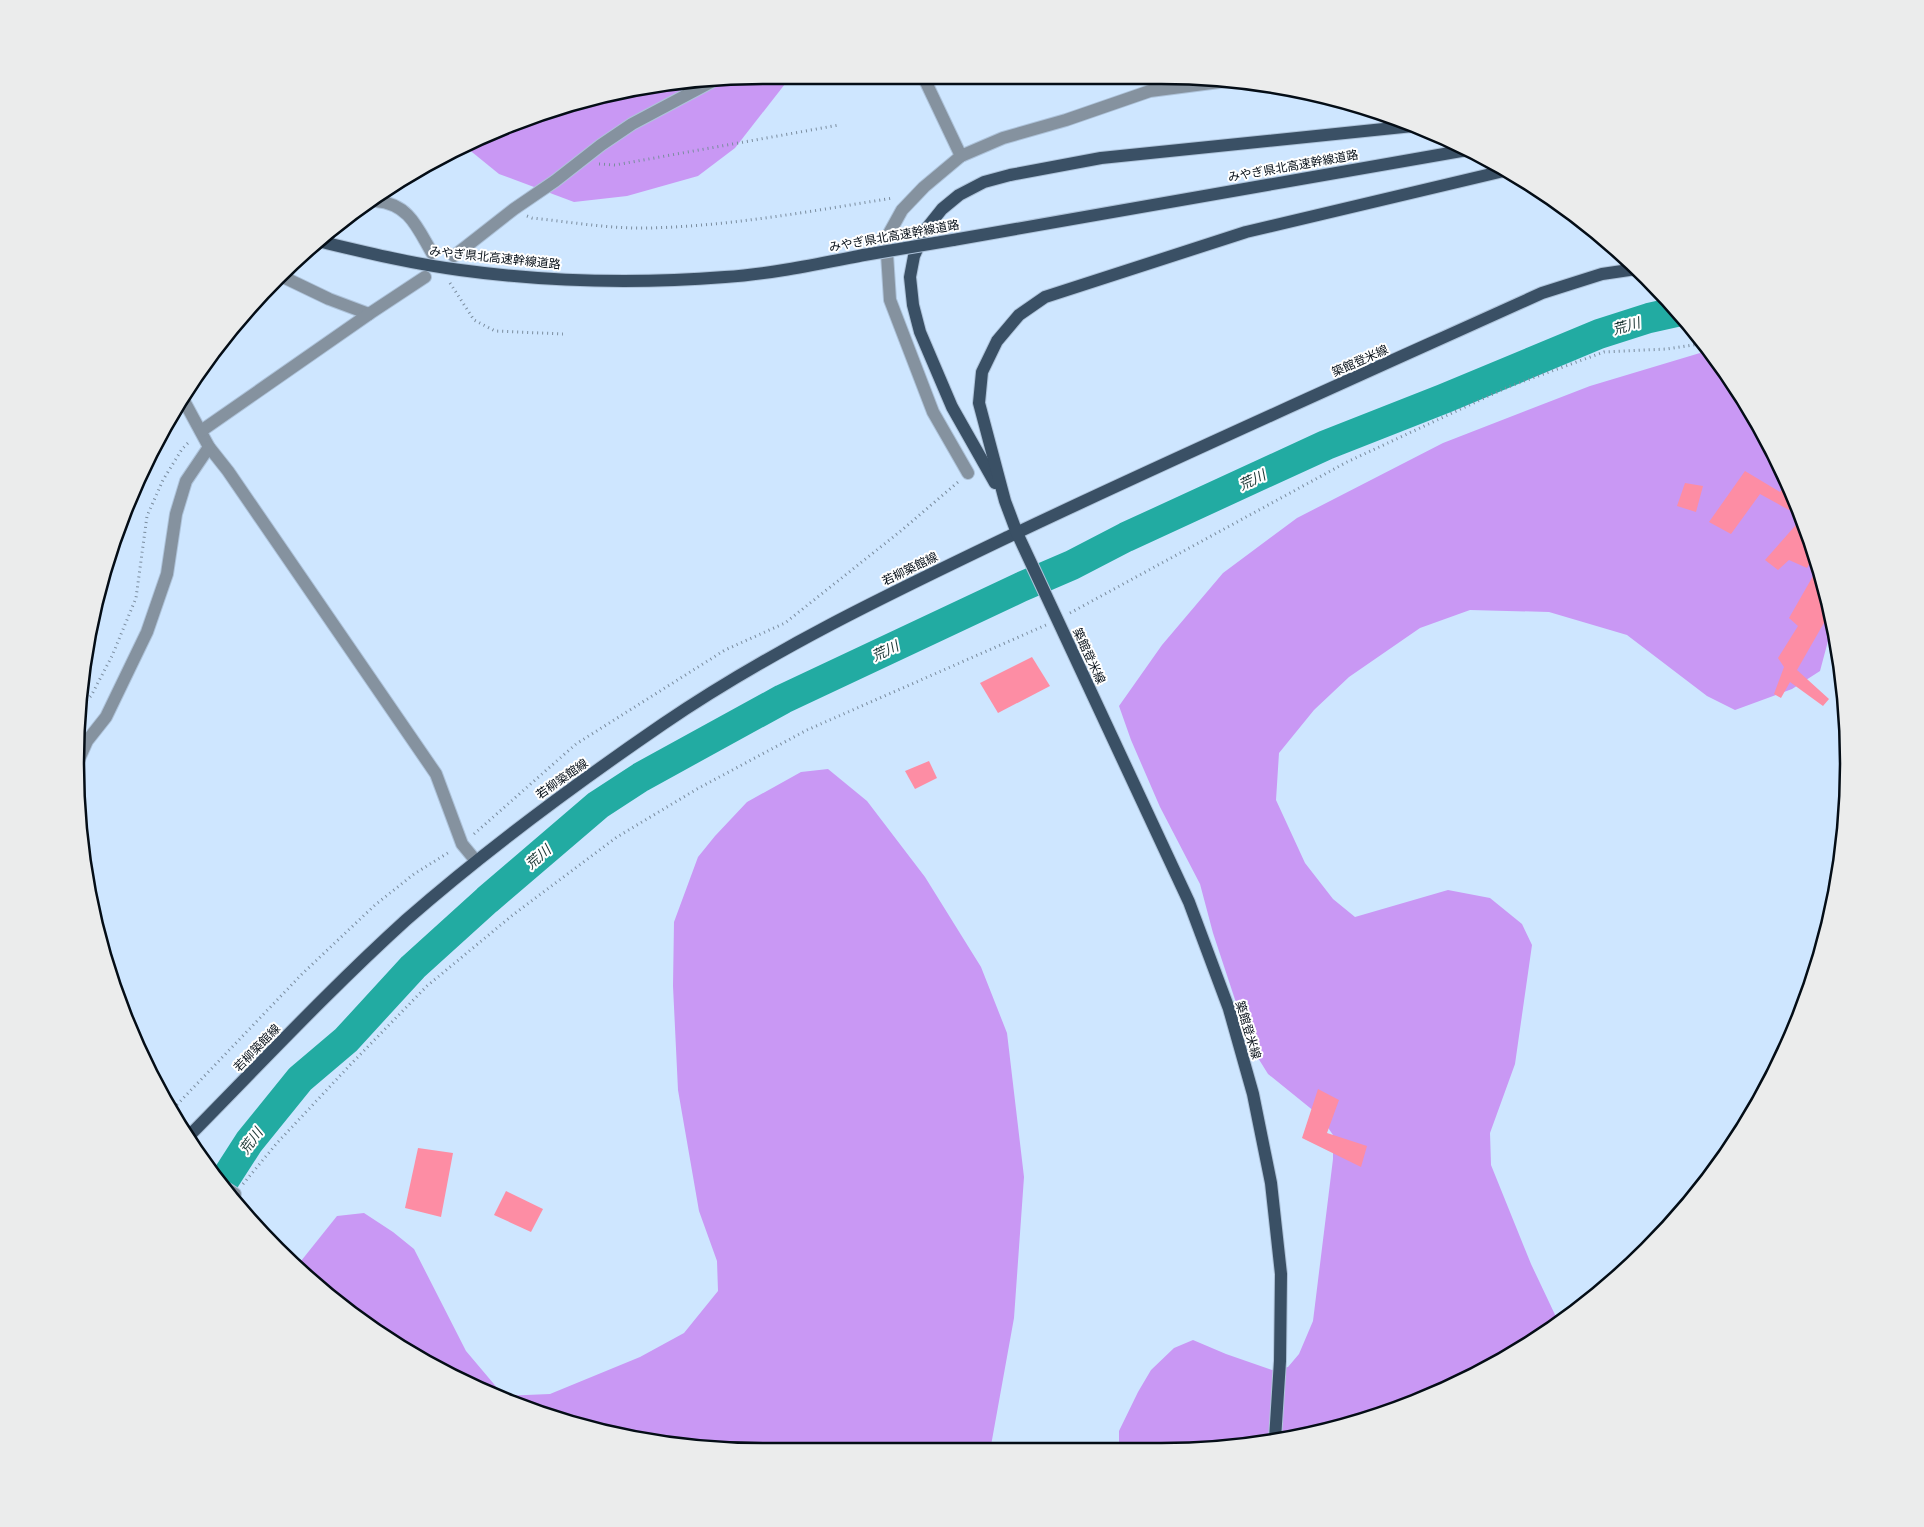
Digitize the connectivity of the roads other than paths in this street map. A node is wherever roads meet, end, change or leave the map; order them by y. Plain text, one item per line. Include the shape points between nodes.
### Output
1 (927, 84) edge
2 (1197, 85) edge
3 (702, 87) edge
4 (1400, 127) edge
5 (1456, 152) edge
6 (961, 156) junction
7 (1496, 173) edge
8 (381, 201) edge
9 (326, 243) edge
10 (432, 253) dead end
11 (454, 256) dead end
12 (1628, 270) edge
13 (425, 276) dead end
14 (287, 279) edge
15 (369, 314) junction
16 (186, 405) edge
17 (201, 431) junction
18 (209, 447) junction
19 (968, 473) dead end
20 (1005, 501) junction
21 (1017, 533) junction
22 (85, 739) edge
23 (476, 861) junction
24 (193, 1132) edge
25 (1275, 1433) edge

1 - 6 street
2 - 6 street via 1150,91 1003,138
3 - 11 street via 632,124
4 - 20 main road via 1101,158 984,182 959,194 942,209 926,228 914,256 910,277 913,305 920,332 952,407
5 - 9 main road, みやぎ県北高速幹線道路, bridge via 864,256 726,277 652,281 520,277 458,270
6 - 19 street via 902,210 886,239 890,300 934,412
7 - 20 main road via 1246,232 1045,297 1020,315 997,341 982,372 979,403
8 - 10 street via 389,202 413,219
12 - 21 main road, 築館登米線 via 1602,274 1542,293
13 - 15 street
14 - 15 street
15 - 17 street
16 - 17 street
17 - 18 street
18 - 22 street via 186,482 176,514 167,574 147,632 106,717
18 - 23 street via 436,774 462,844
20 - 21 main road
21 - 23 main road, 若柳築館線 via 862,607 744,673 666,722 531,817
21 - 25 main road, 築館登米線 via 1188,902 1229,1009 1271,1182 1281,1274
23 - 24 main road, 若柳築館線 via 342,980

